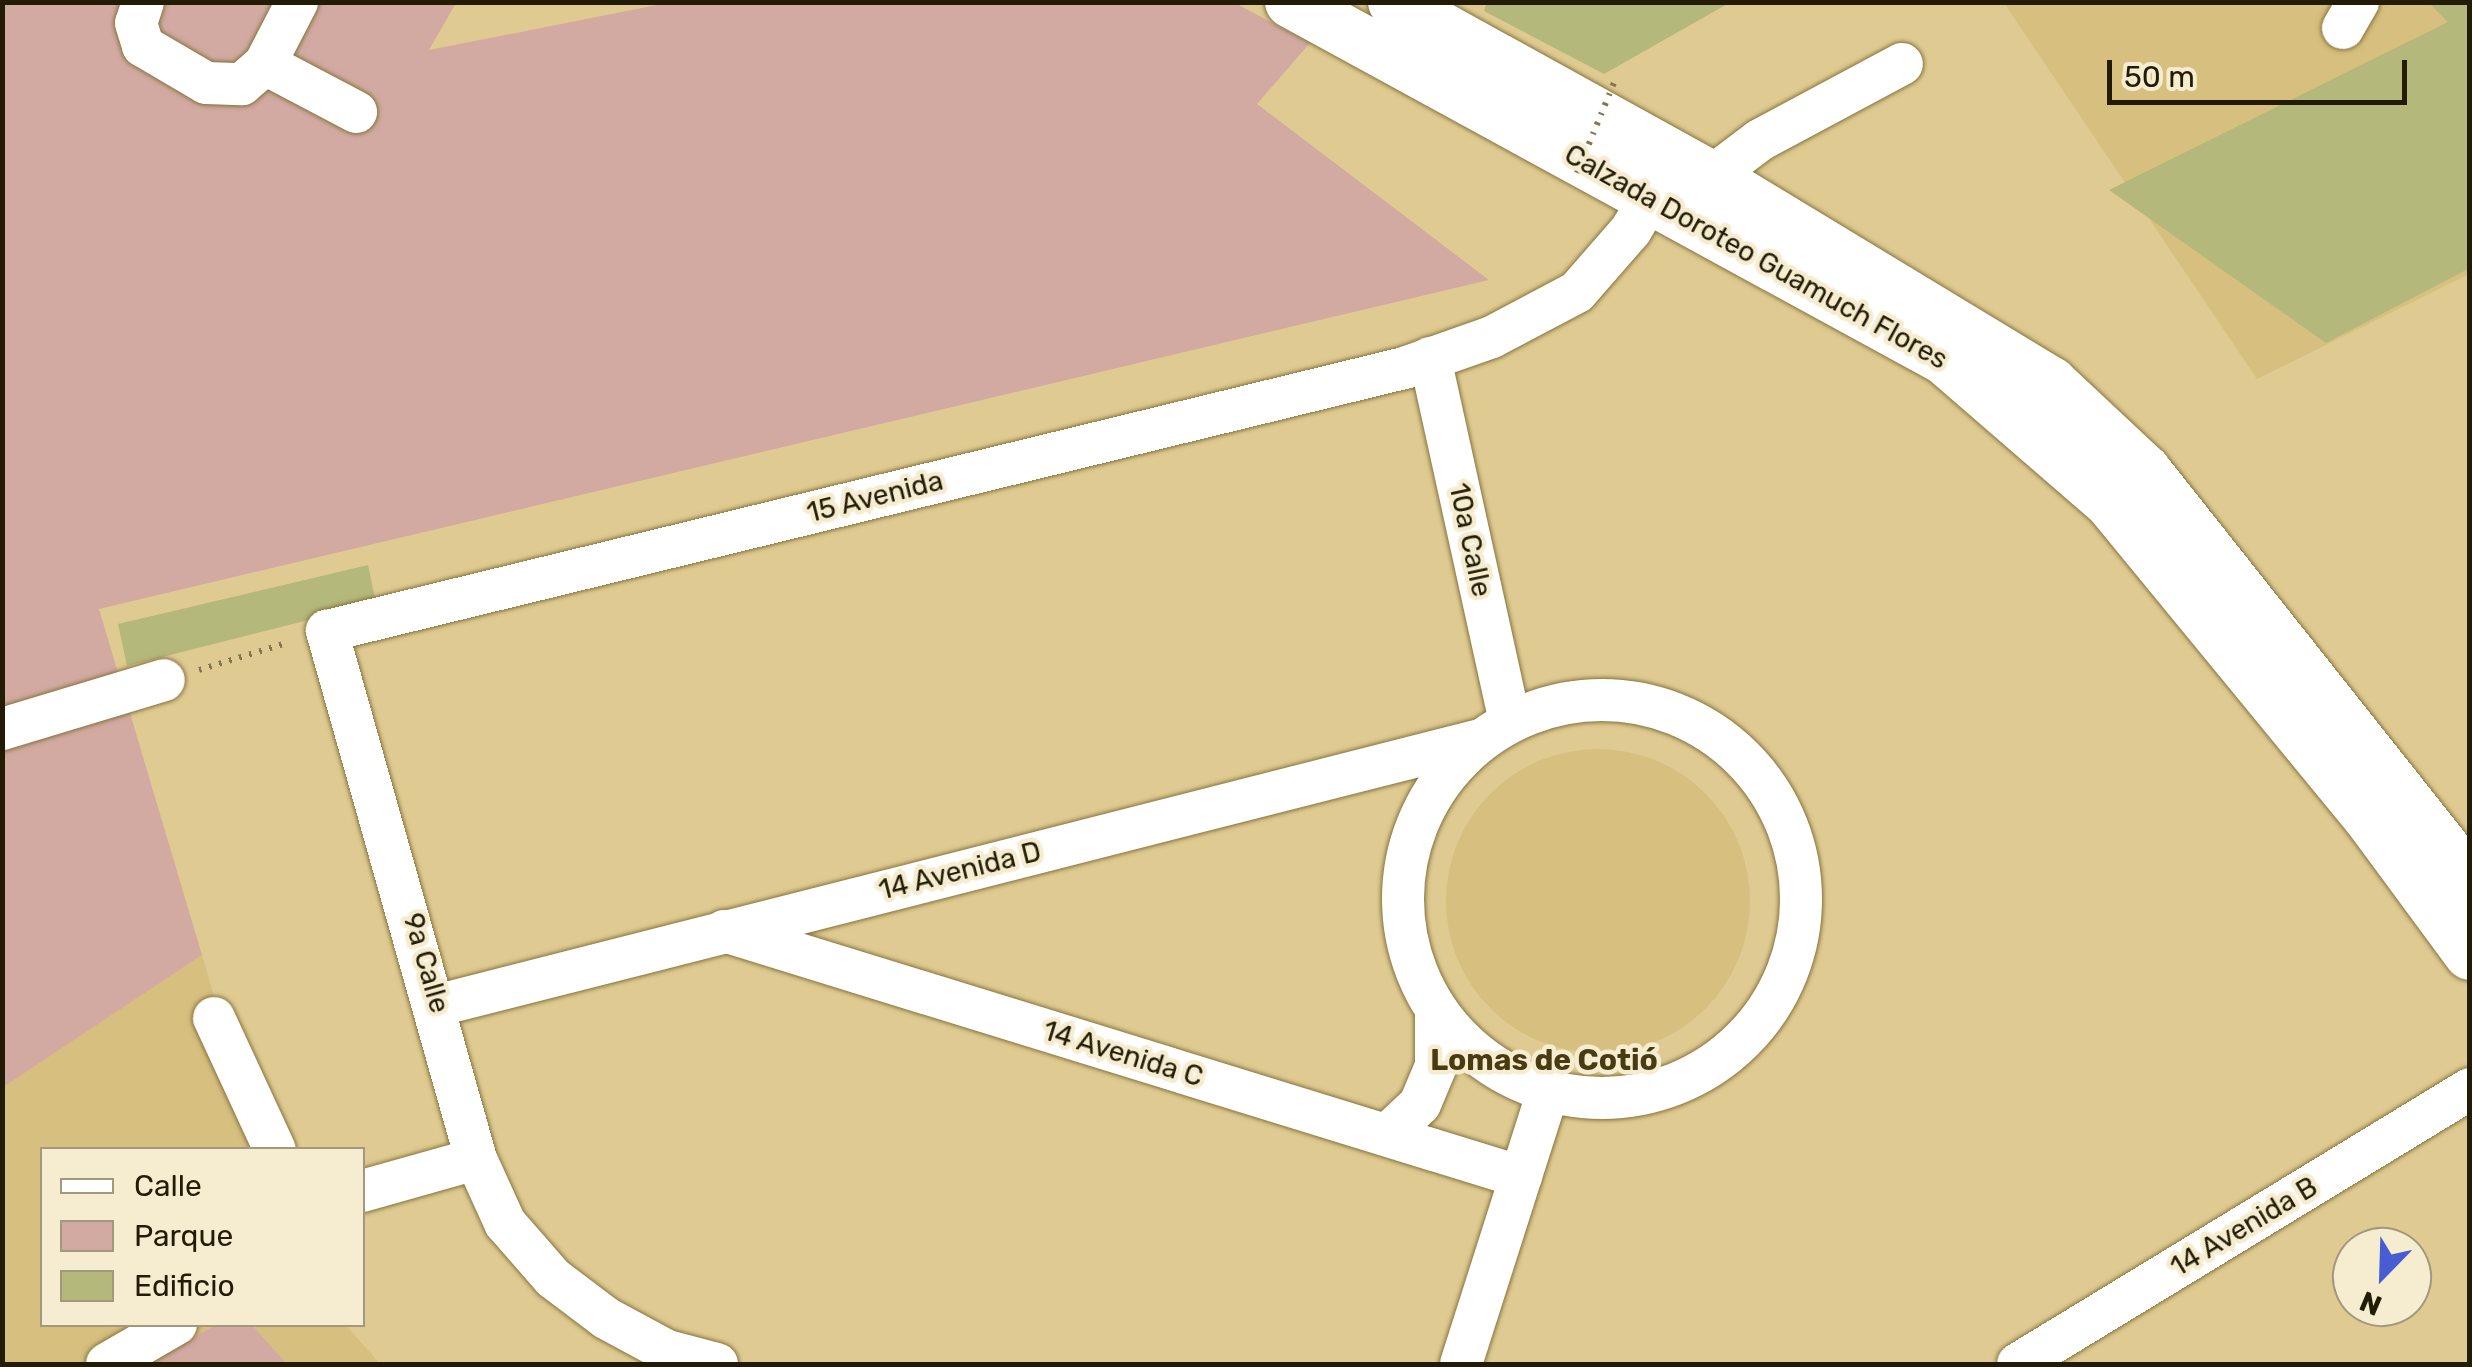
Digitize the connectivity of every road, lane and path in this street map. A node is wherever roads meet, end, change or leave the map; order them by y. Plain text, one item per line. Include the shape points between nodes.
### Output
1 (142, 2) edge
2 (296, 2) edge
3 (1291, 2) edge
4 (1394, 2) edge
5 (1448, 38) edge
6 (265, 64) junction
7 (1902, 64) dead end
8 (1614, 83) dead end
9 (356, 112) dead end
10 (1577, 174) dead end
11 (1679, 176) junction
12 (1430, 358) junction
13 (327, 631) junction
14 (164, 680) joint
15 (2, 729) edge
16 (1496, 730) junction
17 (2470, 881) edge
18 (724, 931) junction
19 (2470, 954) edge
20 (439, 1005) junction
21 (1436, 1012) junction
22 (214, 1018) dead end
23 (2470, 1089) edge
24 (1548, 1092) junction
25 (1387, 1135) junction
26 (274, 1147) edge
27 (476, 1159) junction
28 (1521, 1176) junction
29 (365, 1190) edge
30 (171, 1327) edge
31 (107, 1364) edge
32 (717, 1364) edge
33 (1462, 1364) edge
34 (2018, 1364) edge

1 - 6 street via 136,23 143,46 206,84 242,84
2 - 6 street
3 - 5 main road, Calzada Doroteo Guamuch Flores
4 - 5 main road, Calzada Doroteo Guamuch Flores
5 - 11 main road, Calzada Doroteo Guamuch Flores
6 - 9 street
7 - 11 street, 15 Avenida
8 - 10 path, bridge
11 - 12 street, 15 Avenida via 1576,292 1492,338
11 - 17 main road, Calzada Doroteo Guamuch Flores via 2050,382 2145,471
11 - 19 main road, Calzada Doroteo Guamuch Flores via 1945,359 2068,460 2372,820
12 - 13 street, 15 Avenida
12 - 16 street, 10a Calle
13 - 14 path
13 - 20 street, 9a Calle
14 - 15 street
16 - 18 street, 14 Avenida D
16 - 21 street via 1438,783 1408,852 1401,897 1410,957
16 - 24 street, 14 Avenida D via 1568,702 1627,701 1685,718 1735,750 1774,796 1797,851 1802,910 1790,969 1762,1021 1733,1049 1666,1090 1607,1100
18 - 20 street, 14 Avenida D
18 - 25 street, 14 Avenida C
20 - 27 street, 9a Calle
21 - 24 street, 14 Avenida D via 1485,1062
21 - 25 street via 1436,1066 1420,1104
22 - 26 street
23 - 34 street, 14 Avenida B
24 - 28 street
25 - 28 street, 14 Avenida C
27 - 29 street
27 - 32 street, 9a Calle via 505,1223 553,1278 652,1343
28 - 33 street
30 - 31 street

